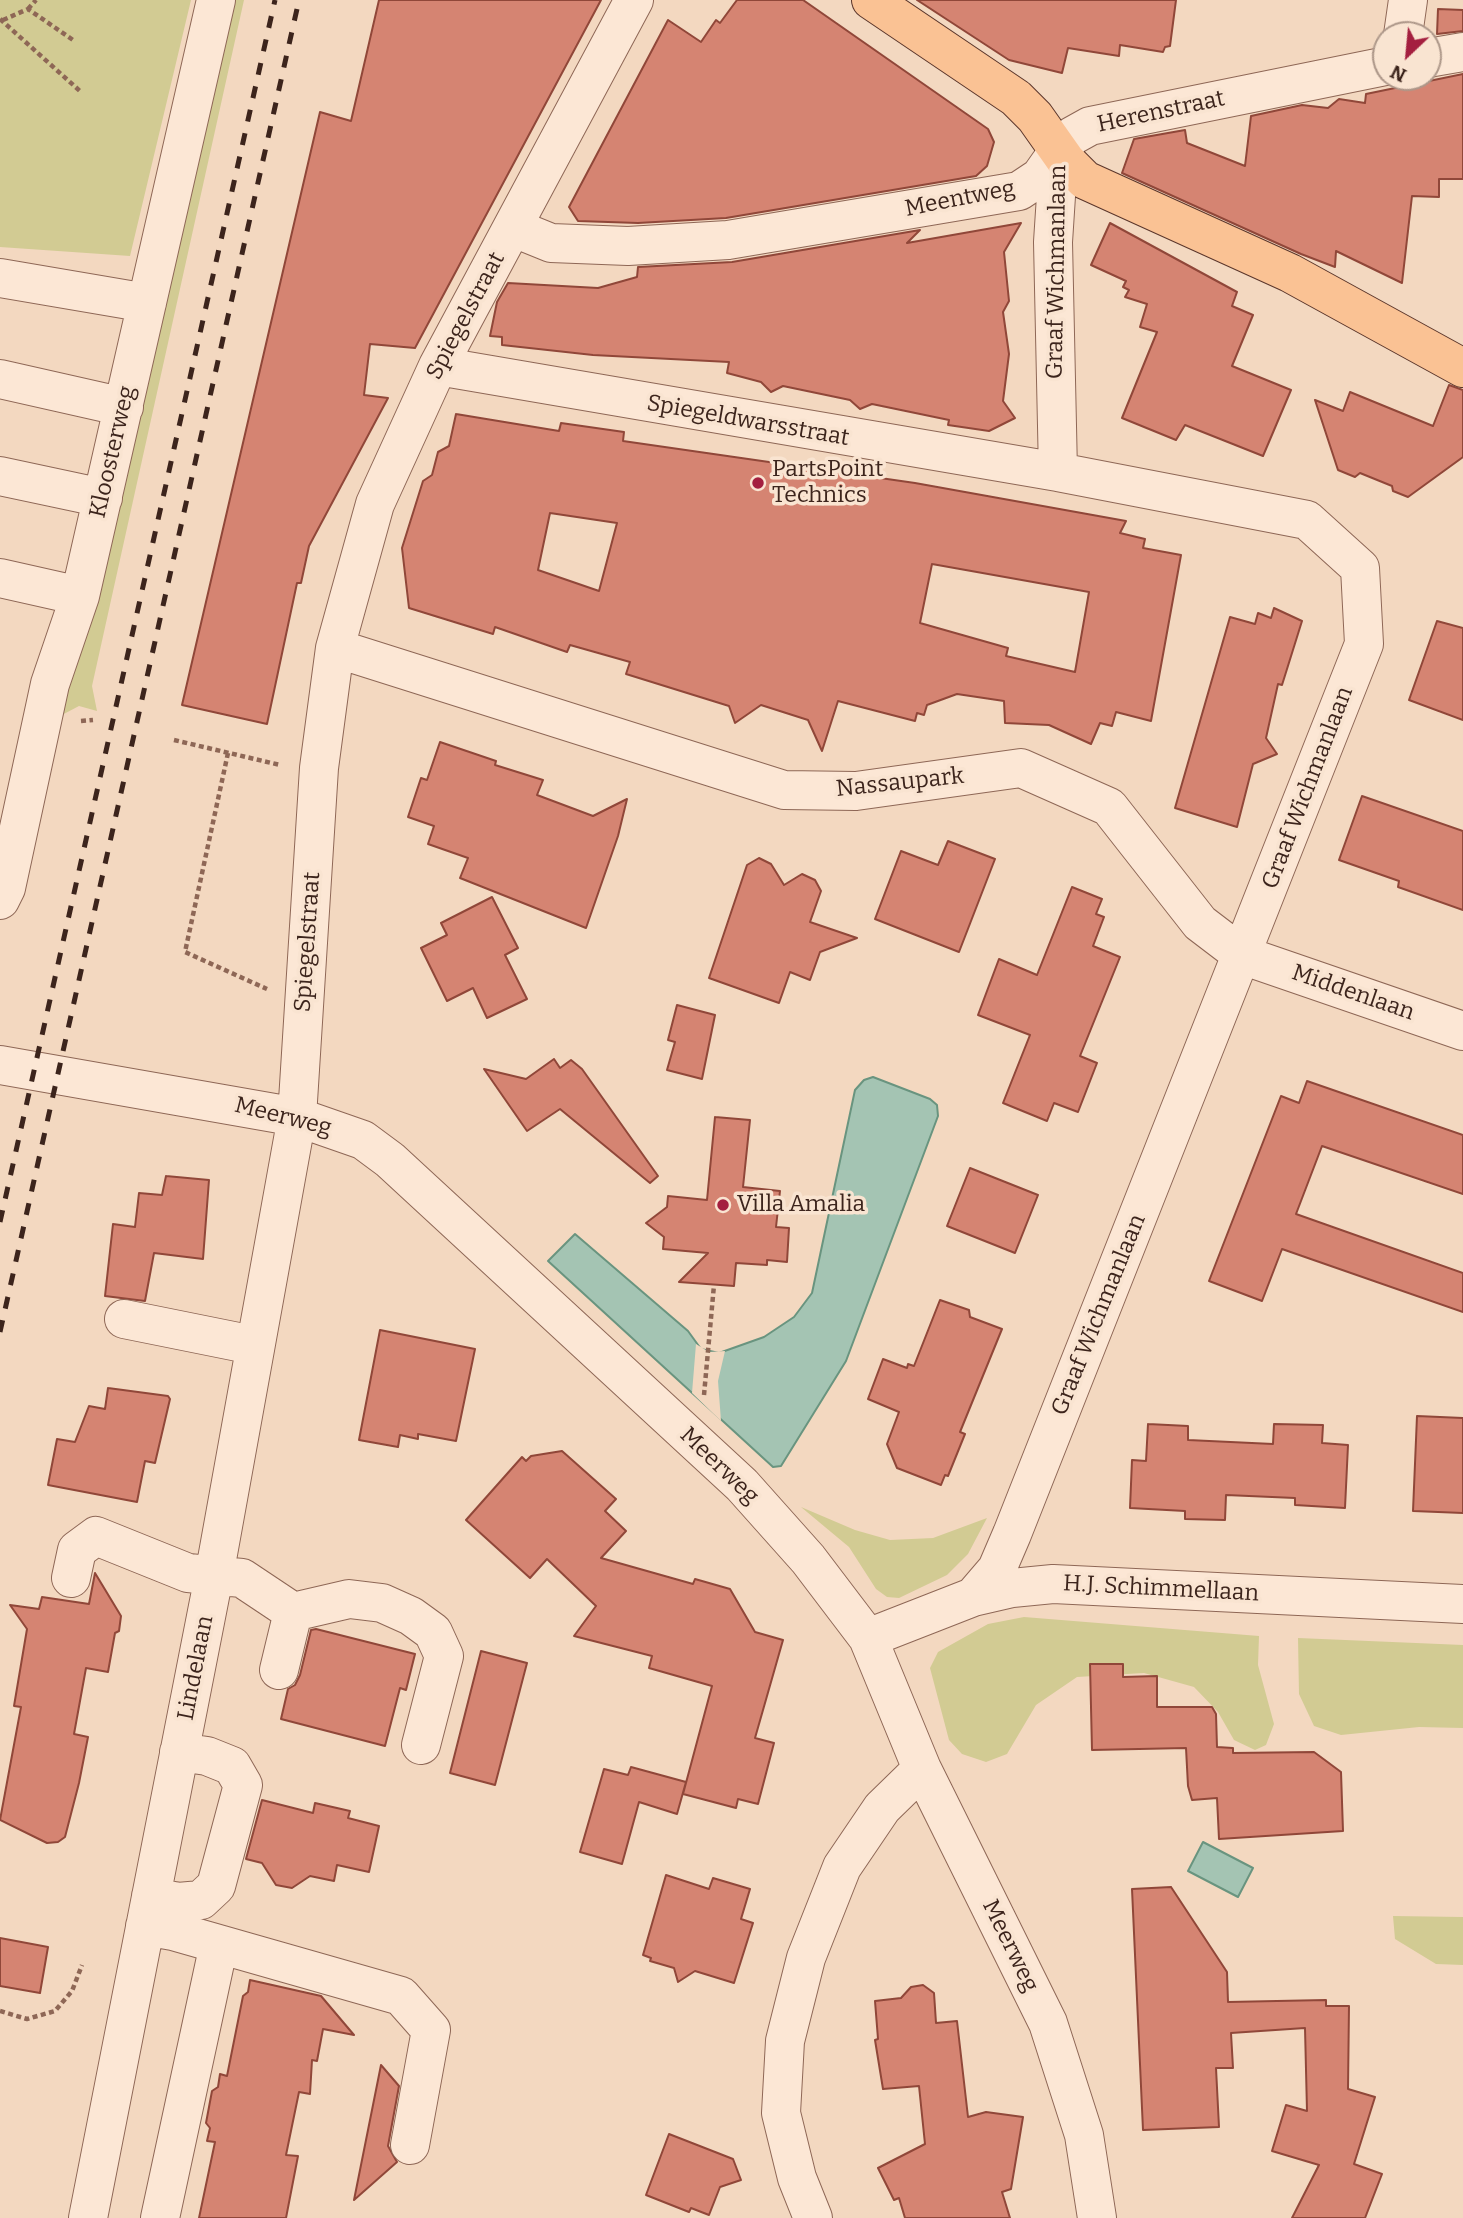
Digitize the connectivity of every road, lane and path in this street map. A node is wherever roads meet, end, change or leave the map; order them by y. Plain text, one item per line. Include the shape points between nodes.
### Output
1 (36, 0) edge
2 (216, 0) edge
3 (634, 0) edge
4 (871, 0) edge
5 (1408, 0) edge
6 (28, 9) junction
7 (1, 19) edge
8 (1405, 21) edge
9 (73, 40) dead end
10 (1463, 52) edge
11 (1442, 56) edge
12 (1372, 69) edge
13 (81, 92) dead end
14 (1059, 150) junction
15 (514, 228) junction
16 (0, 278) edge
17 (148, 303) junction
18 (438, 366) junction
19 (1463, 368) edge
20 (0, 379) edge
21 (124, 407) junction
22 (1058, 472) junction
23 (0, 476) edge
24 (103, 498) junction
25 (0, 578) edge
26 (80, 596) junction
27 (335, 648) junction
28 (174, 740) dead end
29 (228, 754) junction
30 (269, 765) dead end
31 (0, 900) edge
32 (1242, 955) junction
33 (303, 1005) junction
34 (1463, 1031) edge
35 (0, 1065) edge
36 (297, 1117) junction
37 (714, 1285) dead end
38 (124, 1319) dead end
39 (253, 1345) junction
40 (703, 1404) dead end
41 (214, 1576) junction
42 (71, 1578) dead end
43 (973, 1597) junction
44 (1463, 1605) edge
45 (293, 1612) junction
46 (868, 1638) junction
47 (279, 1670) dead end
48 (421, 1745) dead end
49 (179, 1752) junction
50 (922, 1769) junction
51 (148, 1911) junction
52 (219, 1944) junction
53 (82, 1965) dead end
54 (0, 2011) edge
55 (410, 2145) dead end
56 (88, 2218) edge
57 (160, 2218) edge
58 (813, 2218) edge
59 (1097, 2218) edge

1 - 6 path
2 - 17 street, Kloosterweg
3 - 15 street, Spiegelstraat
4 - 14 main road via 1016,98
5 - 8 street
6 - 7 path
6 - 9 path
7 - 13 path
10 - 11 street
12 - 14 street, Herenstraat via 1114,119 1072,136
14 - 15 street, Meentweg via 1040,177 1018,191 728,240 628,246 564,244
14 - 19 main road via 1085,180 1290,273
14 - 22 street, Graaf Wichmanlaan via 1053,242
15 - 18 street, Spiegelstraat
16 - 17 street
17 - 21 street, Kloosterweg
18 - 22 street, Spiegeldwarsstraat
18 - 27 street, Spiegelstraat via 374,504
20 - 21 street
21 - 24 street, Kloosterweg
22 - 32 street, Graaf Wichmanlaan via 1307,520 1360,568 1364,644
23 - 24 street
24 - 26 street, Kloosterweg
25 - 26 street
26 - 31 street, Kloosterweg via 50,684
27 - 32 street, Nassaupark via 784,790 856,791 1021,768 1109,807 1200,923
27 - 33 street, Spiegelstraat via 319,768
28 - 29 path
29 - 30 path
29 - 33 path via 185,952
32 - 34 street, Middenlaan
32 - 43 street, Graaf Wichmanlaan via 1007,1546 997,1569
33 - 36 street, Spiegelstraat
35 - 36 street, Meerweg
36 - 39 street, Lindelaan
36 - 46 street, Meerweg via 363,1140 390,1160 742,1485 808,1559
37 - 40 path
38 - 39 street
39 - 41 street, Lindelaan
41 - 42 street via 188,1573 96,1536 77,1550
41 - 45 street via 242,1578
41 - 49 street, Lindelaan
43 - 44 street, H.J. Schimmellaan via 1053,1584
43 - 46 street, H.J. Schimmellaan
45 - 47 street
45 - 48 street via 349,1599 382,1603 433,1632 444,1656
46 - 50 street, Meerweg
49 - 51 street, Lindelaan
49 - 51 street via 232,1766 243,1785 216,1886 201,1900
50 - 58 street via 882,1808 842,1867 806,1958 788,2029 781,2113 797,2178
50 - 59 street, Meerweg via 1048,2024 1084,2135
51 - 52 street
51 - 56 street, Lindelaan
52 - 55 street via 401,1996 432,2030
52 - 57 street
53 - 54 path via 72,1992 55,2011 27,2019

